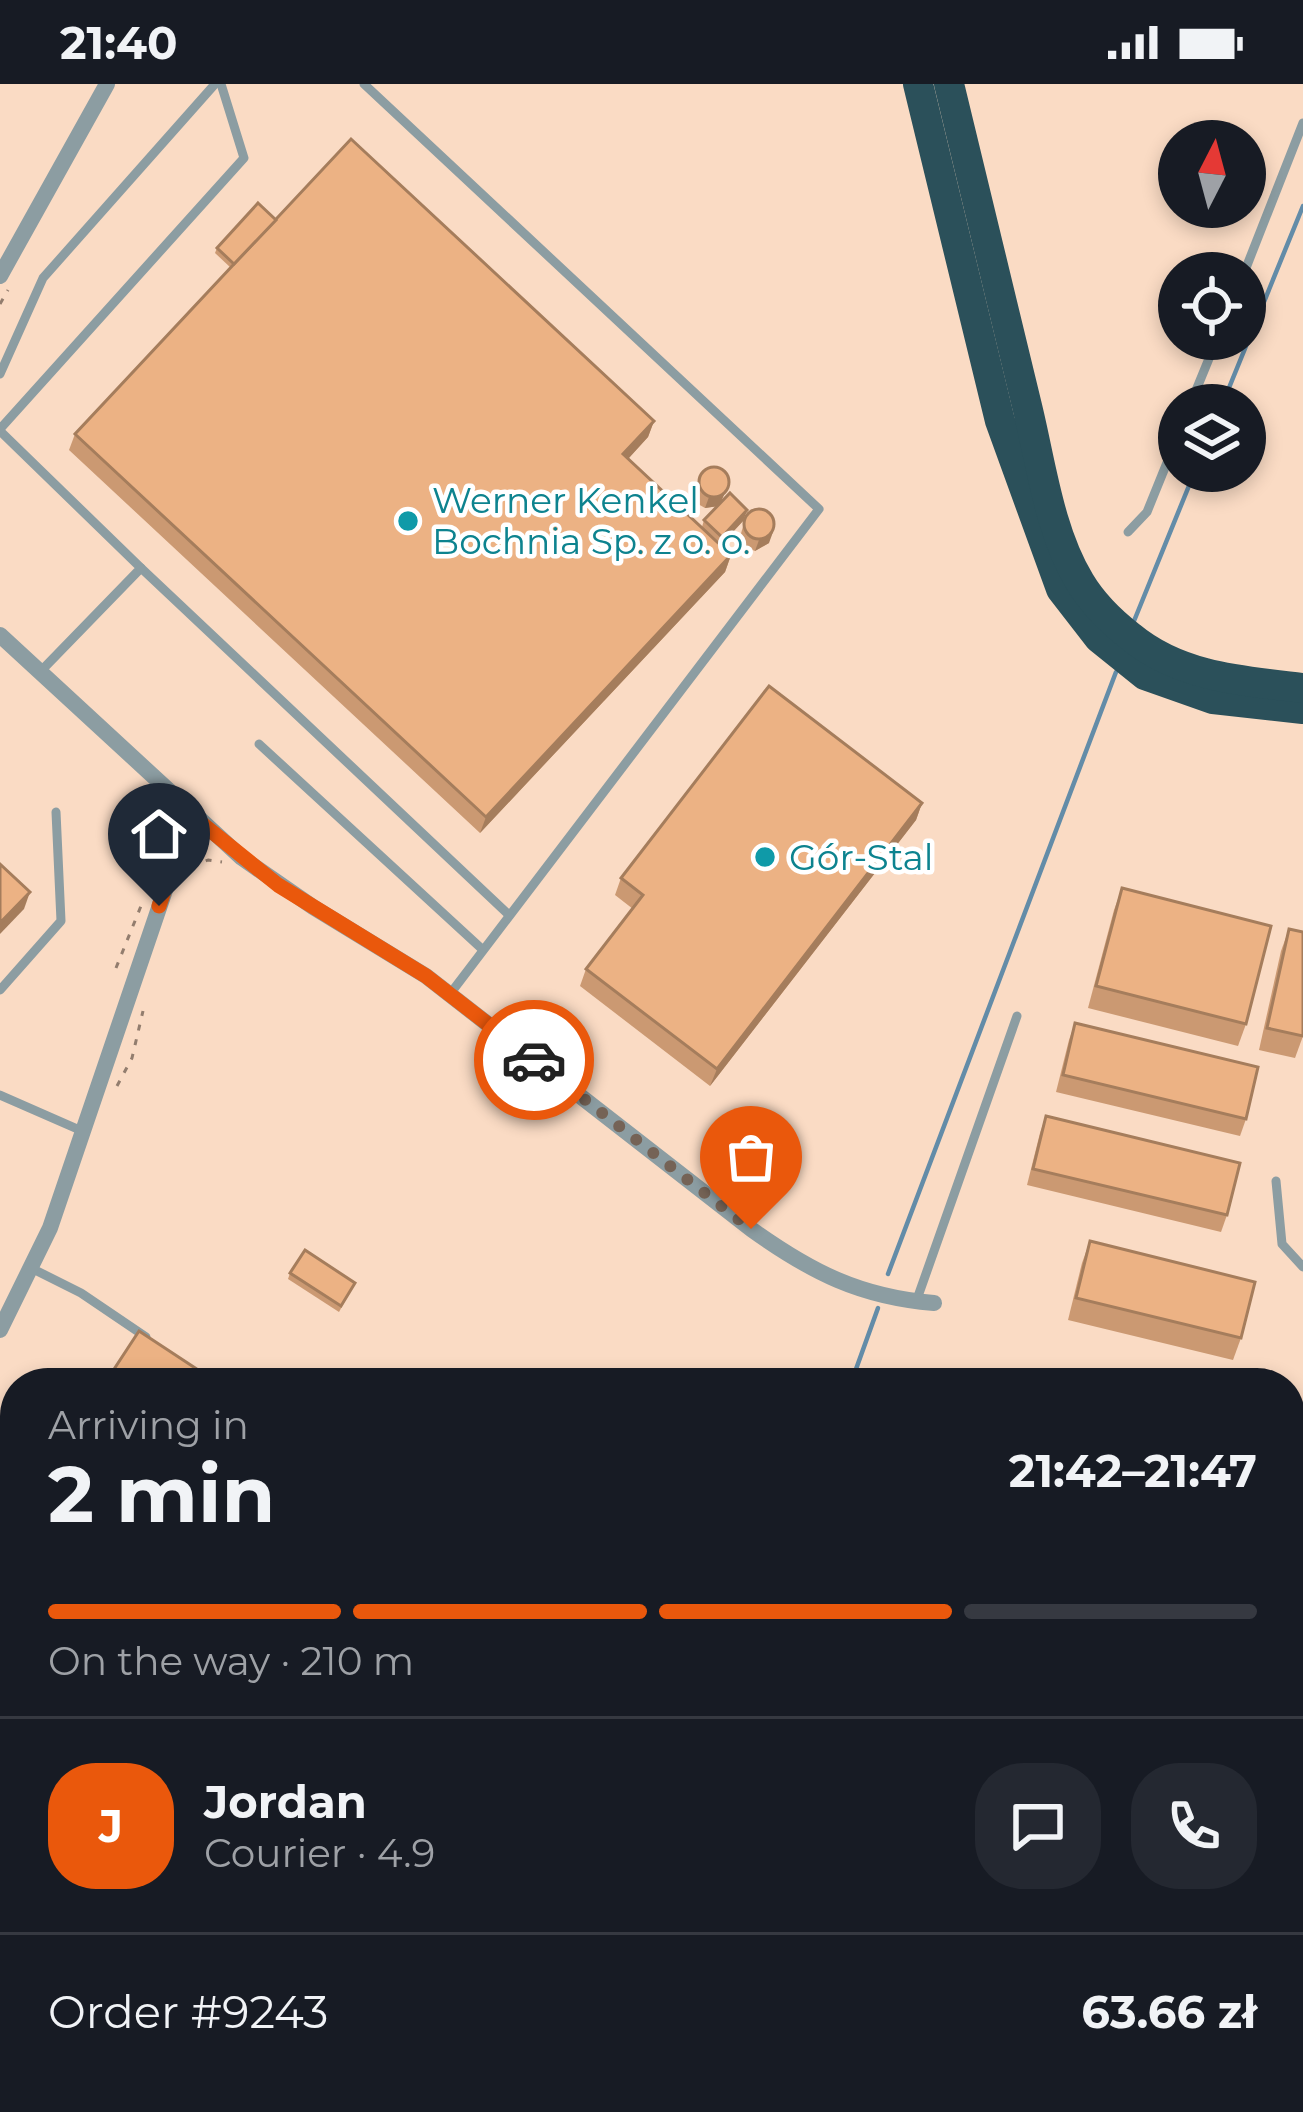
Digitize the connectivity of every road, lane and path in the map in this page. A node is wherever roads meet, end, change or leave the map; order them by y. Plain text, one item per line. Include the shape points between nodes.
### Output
1 (107, 84) edge
2 (218, 84) edge
3 (364, 84) edge
4 (918, 84) edge
5 (949, 84) edge
6 (1303, 124) edge
7 (1252, 252) edge
8 (0, 276) edge
9 (0, 374) edge
10 (0, 430) edge
11 (1158, 485) edge
12 (1128, 532) dead end
13 (141, 568) junction
14 (0, 635) edge
15 (40, 672) junction
16 (1303, 688) edge
17 (1303, 710) edge
18 (259, 744) dead end
19 (56, 812) dead end
20 (190, 814) junction
21 (508, 915) junction
22 (482, 949) junction
23 (0, 990) edge
24 (450, 994) junction
25 (1017, 1016) dead end
26 (0, 1095) edge
27 (82, 1132) junction
28 (1276, 1181) dead end
29 (1303, 1268) edge
30 (32, 1269) junction
31 (925, 1302) joint
32 (0, 1330) edge
33 (156, 1344) edge

1 - 8 street
2 - 9 lane via 43,278
2 - 10 lane via 244,158
3 - 21 lane via 819,508
4 - 17 highway via 1000,421 1060,589 1099,638 1145,675 1213,699
5 - 16 highway via 1063,545 1081,582 1155,654 1225,679
6 - 7 lane
10 - 13 lane
11 - 12 lane
13 - 15 lane
13 - 21 lane
14 - 15 street
15 - 20 street
18 - 22 lane
19 - 23 lane via 61,921
20 - 24 street via 278,885
20 - 27 street
21 - 22 lane
22 - 24 lane
24 - 31 street via 784,1253 866,1292
25 - 31 lane
26 - 27 lane
27 - 30 street
28 - 29 lane via 1282,1244
30 - 32 street
30 - 33 lane

